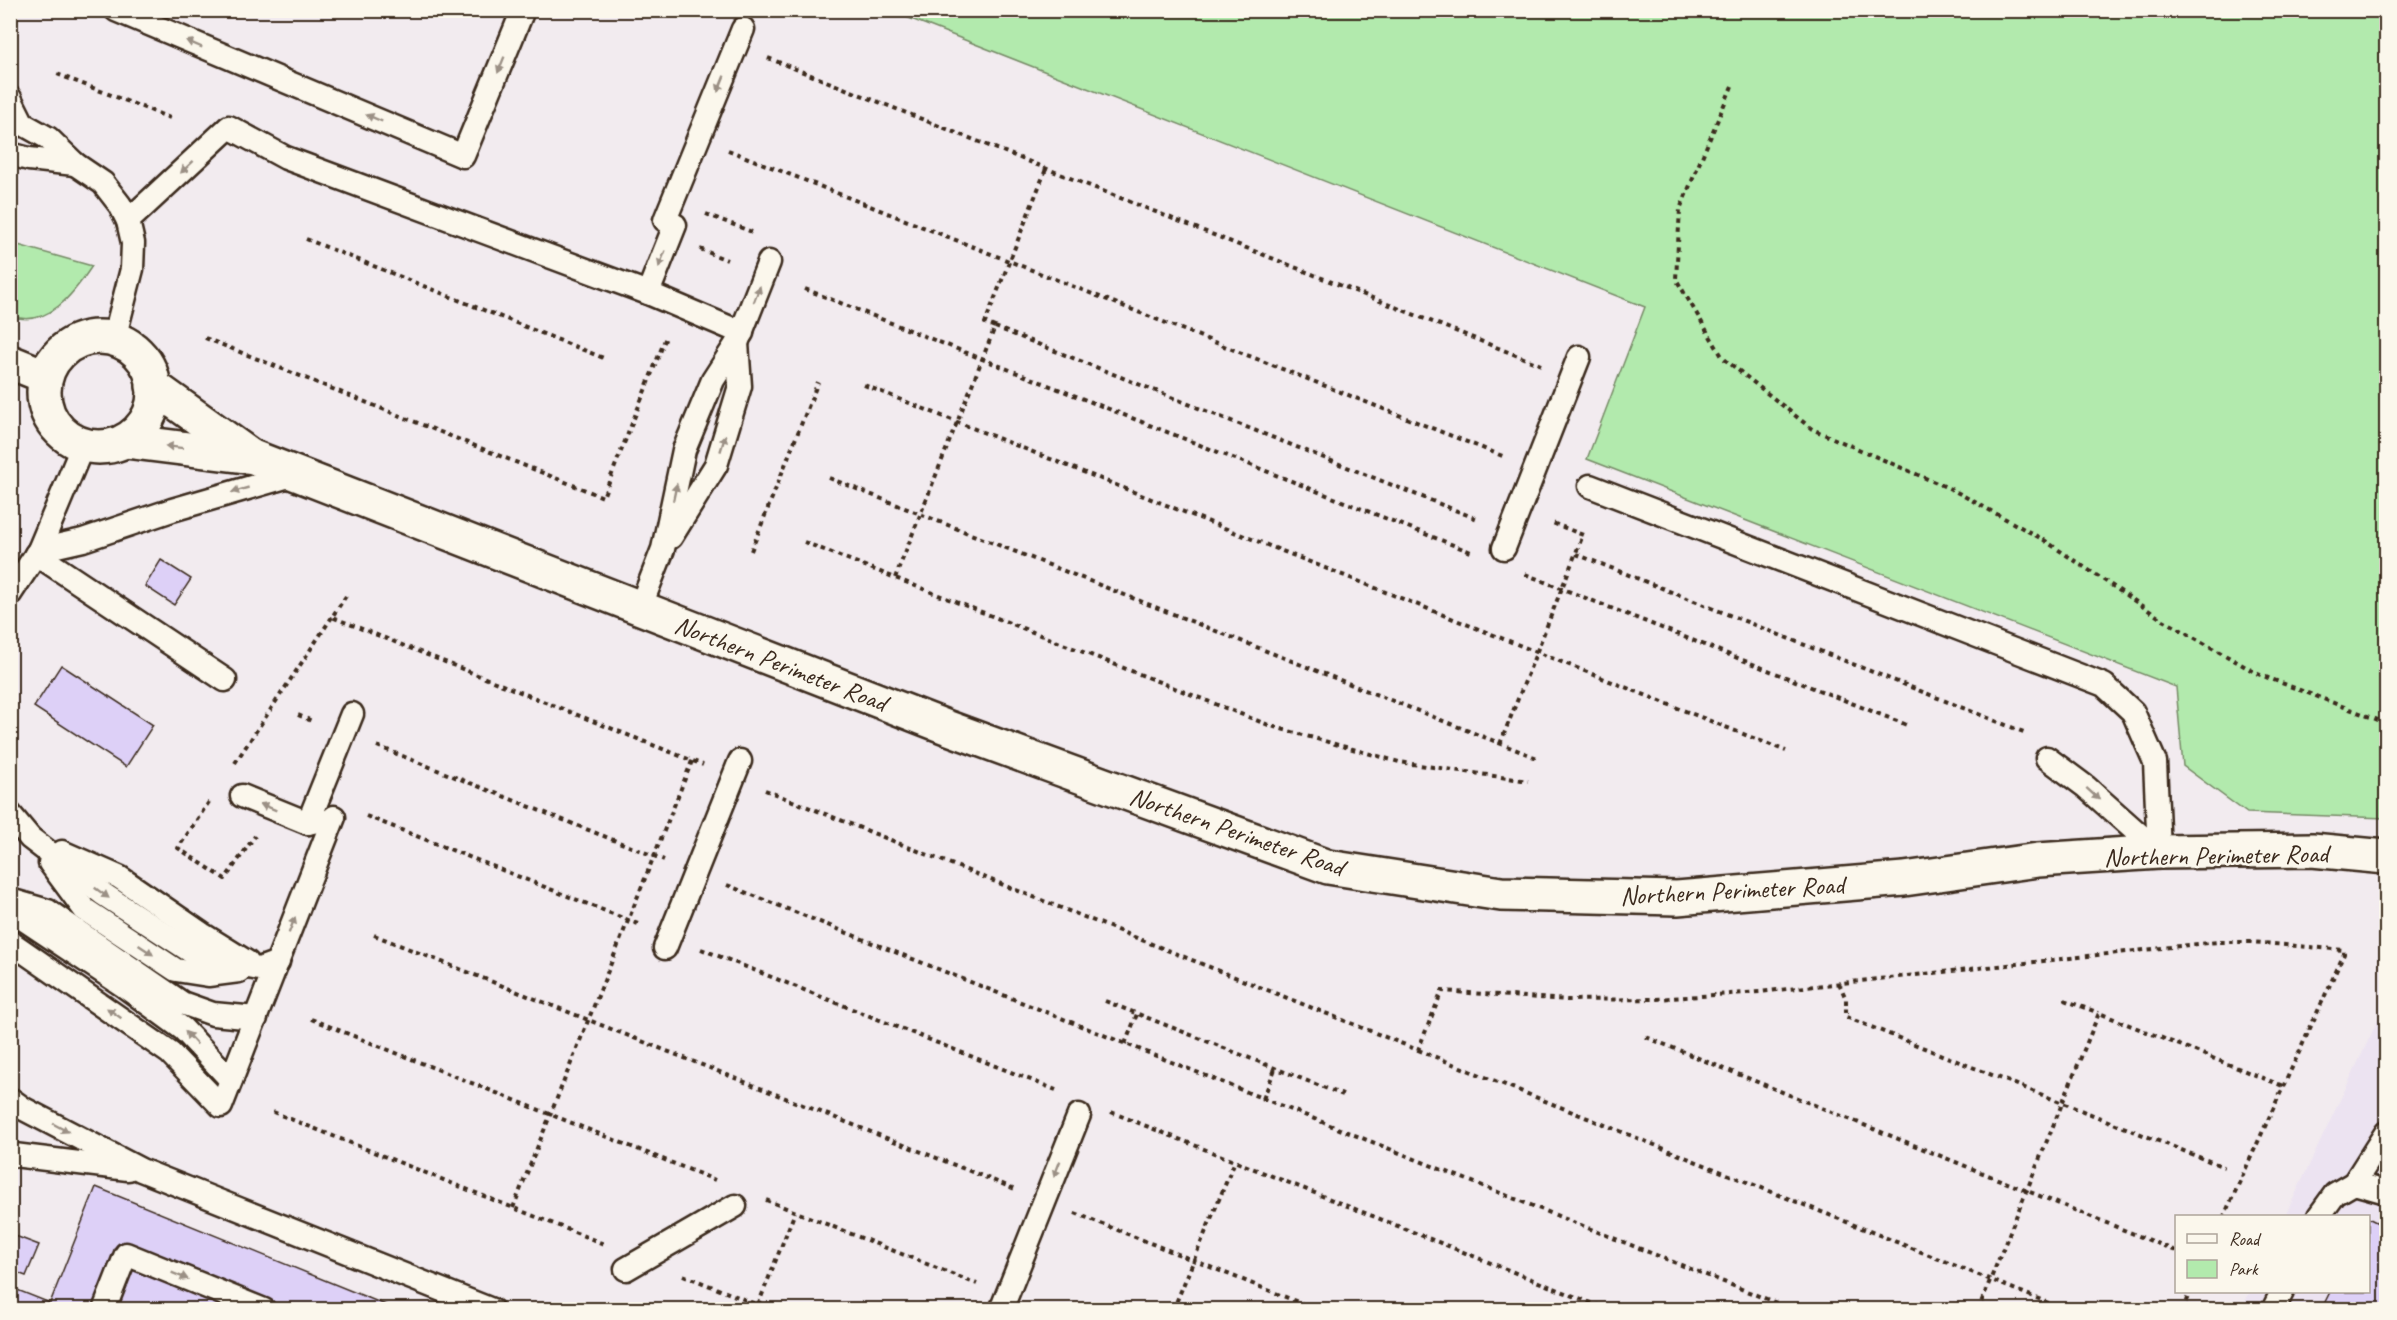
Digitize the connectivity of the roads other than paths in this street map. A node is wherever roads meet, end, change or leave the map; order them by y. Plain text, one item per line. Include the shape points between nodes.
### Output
1 (116, 10) edge
2 (523, 10) edge
3 (743, 29) dead end
4 (10, 98) edge
5 (17, 121) edge
6 (10, 154) edge
7 (75, 164) junction
8 (128, 221) junction
9 (769, 262) dead end
10 (648, 293) junction
11 (740, 338) junction
12 (114, 339) junction
13 (1579, 357) dead end
14 (10, 362) edge
15 (45, 376) junction
16 (153, 386) junction
17 (125, 441) junction
18 (83, 445) junction
19 (253, 457) junction
20 (296, 474) junction
21 (1590, 486) dead end
22 (1504, 548) dead end
23 (663, 549) junction
24 (37, 552) junction
25 (10, 594) edge
26 (640, 608) junction
27 (225, 680) dead end
28 (352, 714) dead end
29 (2047, 758) dead end
30 (737, 769) road end
31 (242, 796) dead end
32 (10, 814) edge
33 (308, 823) junction
34 (2159, 852) junction
35 (2386, 856) edge
36 (10, 900) edge
37 (10, 910) edge
38 (10, 942) edge
39 (668, 942) road end
40 (268, 966) junction
41 (256, 1018) junction
42 (231, 1080) junction
43 (15, 1104) edge
44 (1079, 1114) dead end
45 (2386, 1133) edge
46 (11, 1154) edge
47 (141, 1170) junction
48 (2354, 1183) junction
49 (2386, 1192) edge
50 (735, 1206) dead end
51 (2320, 1215) edge
52 (634, 1264) road end
53 (2282, 1293) edge
54 (1004, 1303) edge
55 (104, 1310) edge
56 (264, 1310) edge
57 (492, 1310) edge
58 (2273, 1310) edge

2 -> 1 lane via 463,156
3 -> 10 lane via 670,223
4 - 5 lane
5 - 7 lane via 48,138
6 - 7 lane
7 - 8 lane via 103,183
10 -> 8 lane via 286,158 230,127
8 - 12 lane via 133,243 132,269
11 -> 9 lane
10 - 11 lane
23 -> 11 lane via 684,450 713,380
23 -> 11 lane via 716,465 740,386
12 - 15 street via 93,337 72,343 55,358
12 - 16 street via 133,349 147,365
13 - 22 lane
14 - 15 street
15 - 18 street via 43,398 50,419 64,435
16 - 17 street via 152,407 143,426
16 - 19 street, Northern Perimeter Road
17 - 18 street via 105,447
19 -> 17 street, Northern Perimeter Road
18 - 24 lane
19 - 20 street, Northern Perimeter Road
20 -> 24 lane
20 - 26 street, Northern Perimeter Road
21 - 34 lane via 2104,685 2133,712 2155,762
23 - 26 lane
24 - 25 lane
24 - 27 lane
26 - 34 street, Northern Perimeter Road via 946,728 1328,867 1501,894 1677,898
28 - 33 lane
29 -> 34 lane
30 - 39 lane
33 -> 31 lane
32 -> 40 lane via 30,838 103,894 201,958
40 -> 33 lane via 334,817
34 - 35 street, Northern Perimeter Road via 2312,850
36 - 41 lane via 48,911 182,1003 213,1014
42 -> 37 lane via 183,1029
42 -> 38 lane via 221,1106 170,1053
40 - 41 lane
41 - 42 lane
43 -> 47 lane
44 -> 54 lane
45 - 48 lane
46 - 47 lane
47 - 57 lane
48 - 49 lane
48 - 51 lane via 2334,1194
50 - 52 lane
53 - 58 lane
55 -> 56 lane via 126,1254

